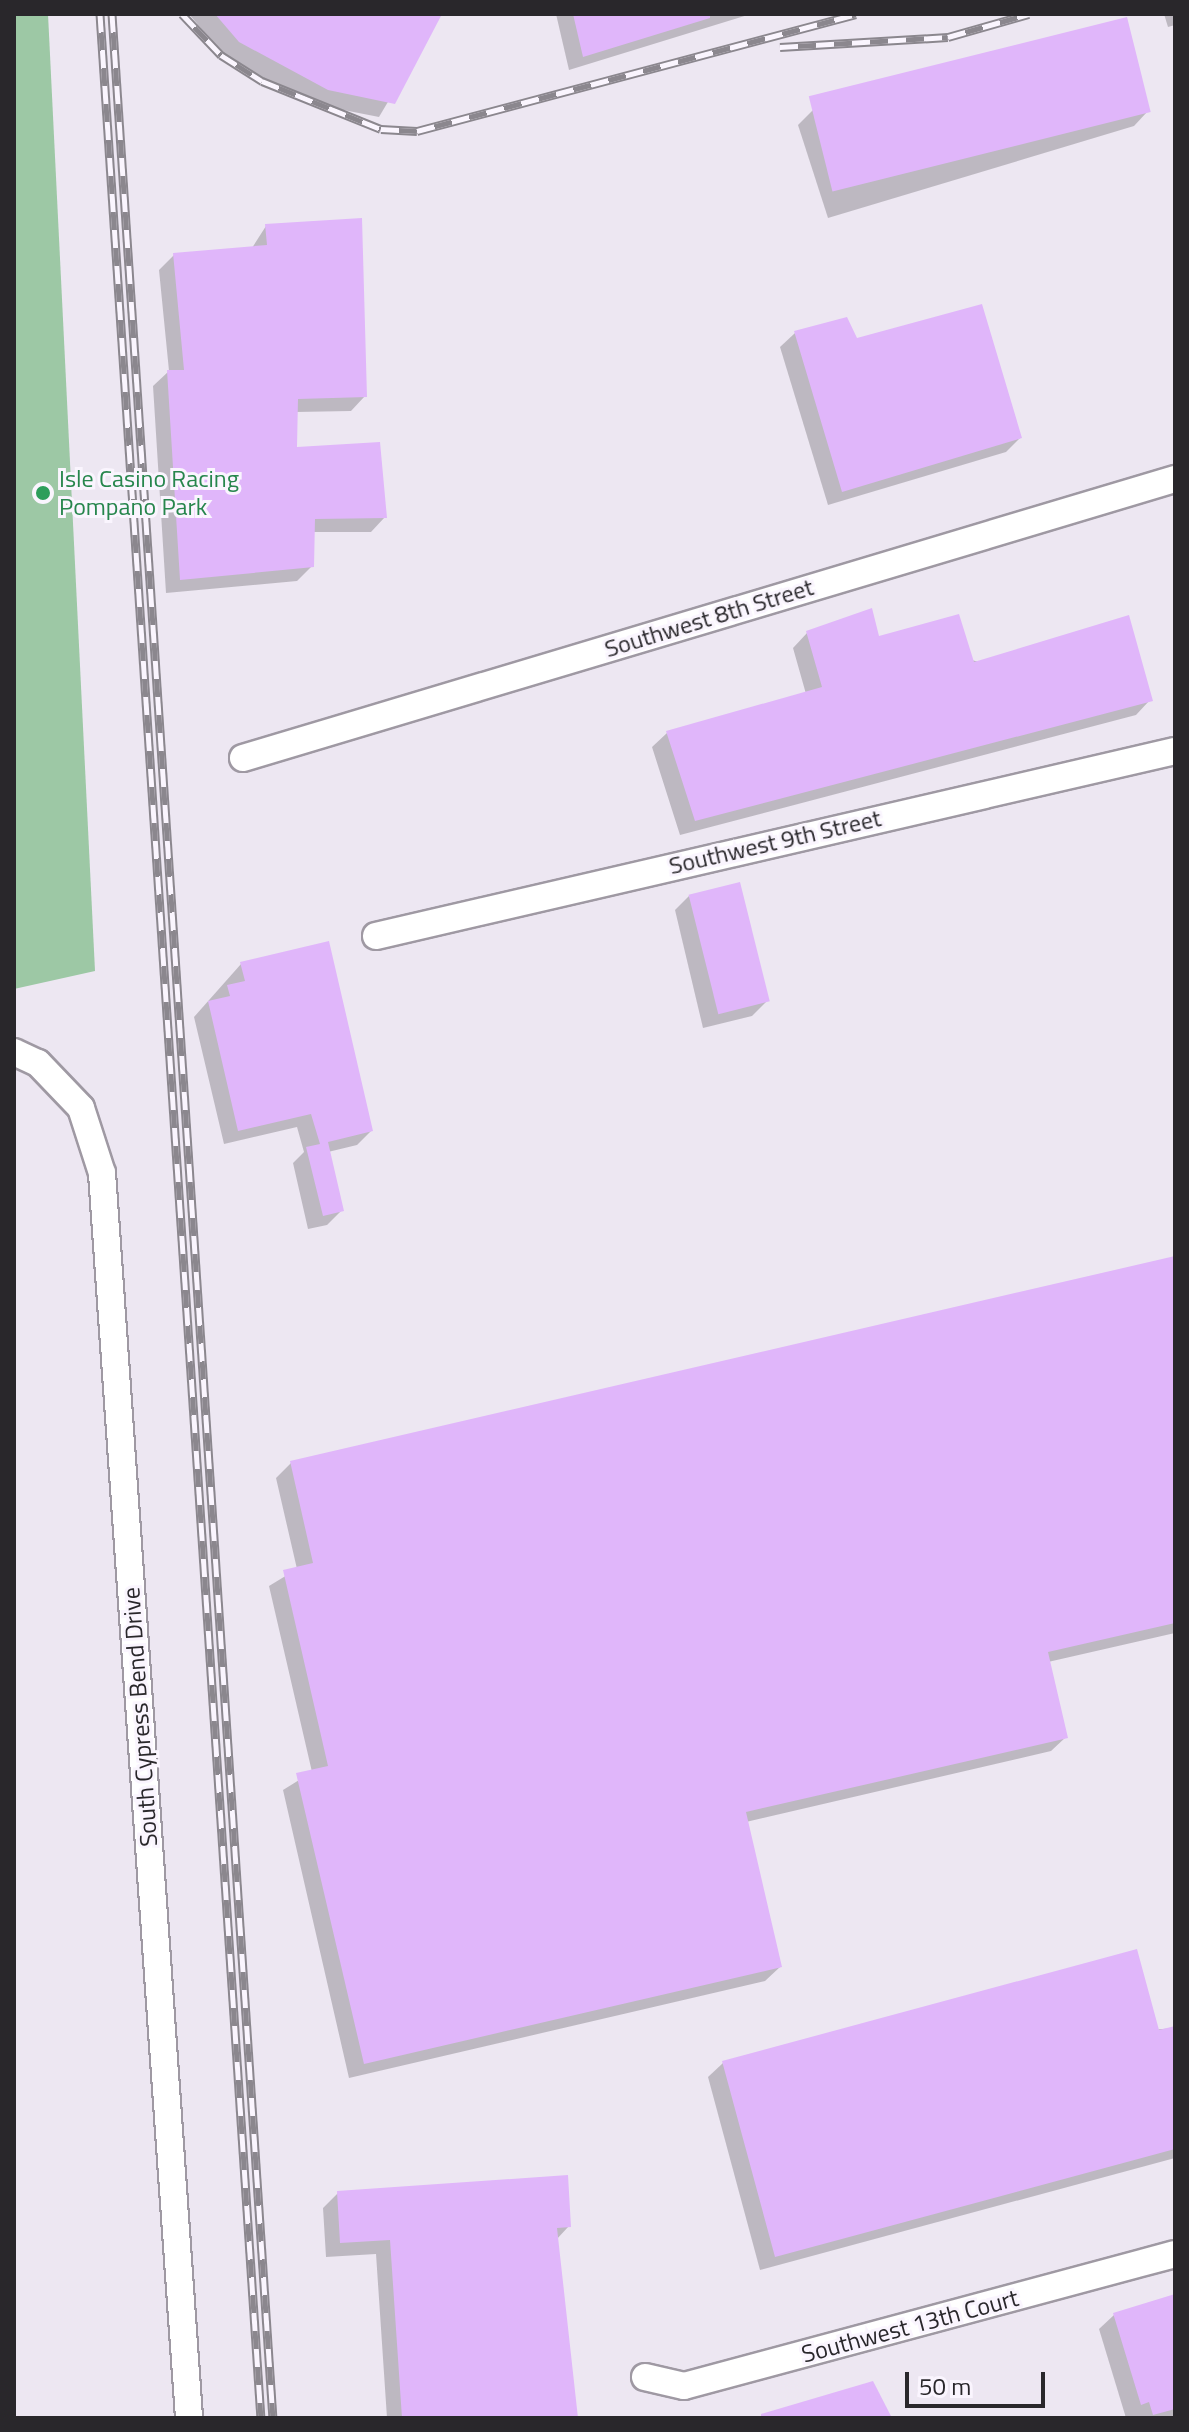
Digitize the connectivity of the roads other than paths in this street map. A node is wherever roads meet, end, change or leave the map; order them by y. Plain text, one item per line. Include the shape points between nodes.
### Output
1 (1175, 479) edge
2 (1175, 751) edge
3 (243, 758) dead end
4 (376, 936) dead end
5 (14, 1052) edge
6 (1175, 2254) edge
7 (645, 2377) dead end
8 (189, 2418) edge

1 - 3 street, Southwest 8th Street
2 - 4 street, Southwest 9th Street
5 - 8 street, South Cypress Bend Drive via 38,1063 81,1108 102,1173
6 - 7 street, Southwest 13th Court via 684,2386

